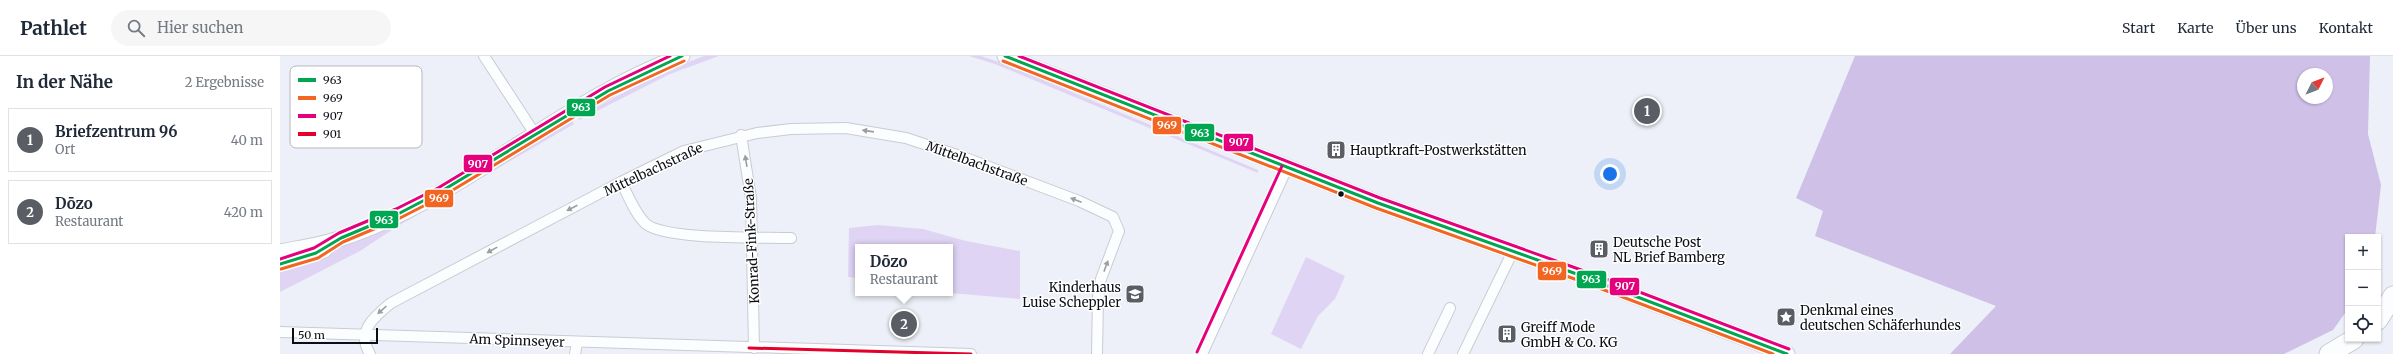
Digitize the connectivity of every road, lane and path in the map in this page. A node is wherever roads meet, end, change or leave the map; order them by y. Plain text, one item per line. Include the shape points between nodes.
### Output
1 (484, 56) edge
2 (682, 56) edge
3 (1005, 56) edge
4 (535, 134) junction
5 (741, 135) junction
6 (1287, 168) junction
7 (621, 182) junction
8 (753, 237) junction
9 (341, 238) junction
10 (791, 238) dead end
11 (1513, 251) junction
12 (280, 252) edge
13 (280, 264) edge
14 (2393, 296) edge
15 (1450, 308) dead end
16 (2381, 315) edge
17 (280, 332) edge
18 (364, 335) junction
19 (2349, 342) edge
20 (577, 343) junction
21 (750, 350) edge
22 (898, 353) edge
23 (370, 354) edge
24 (575, 354) edge
25 (971, 354) edge
26 (1097, 354) edge
27 (1202, 354) edge
28 (1428, 354) edge
29 (1463, 354) edge
30 (1787, 354) edge
31 (2329, 354) edge

1 - 4 street
2 - 4 main road via 608,91
3 - 6 main road
4 - 9 main road via 440,192 398,214
5 - 7 street, Mittelbachstraße via 684,151
8 -> 5 street, Konrad-Fink-Straße via 751,198
26 -> 5 street, Mittelbachstraße via 1098,297 1101,279 1119,231 1116,220 1108,213 925,143 881,133 846,128 821,128
6 - 11 main road
6 - 27 street
7 - 8 street via 642,219 656,230 675,234
7 -> 18 street, Mittelbachstraße via 391,302 369,323
8 - 10 street
8 - 21 street, Konrad-Fink-Straße
9 - 12 main road
9 - 13 main road via 316,253
11 - 29 street
11 - 30 main road
14 - 16 highway
15 - 28 street
17 - 18 street, Am Spinnseyer
18 - 20 street, Am Spinnseyer
18 - 23 street via 365,346
19 - 31 highway
20 - 21 street, Am Spinnseyer
20 - 24 street
21 - 22 street, Am Spinnseyer
22 - 25 street, Am Spinnseyer

